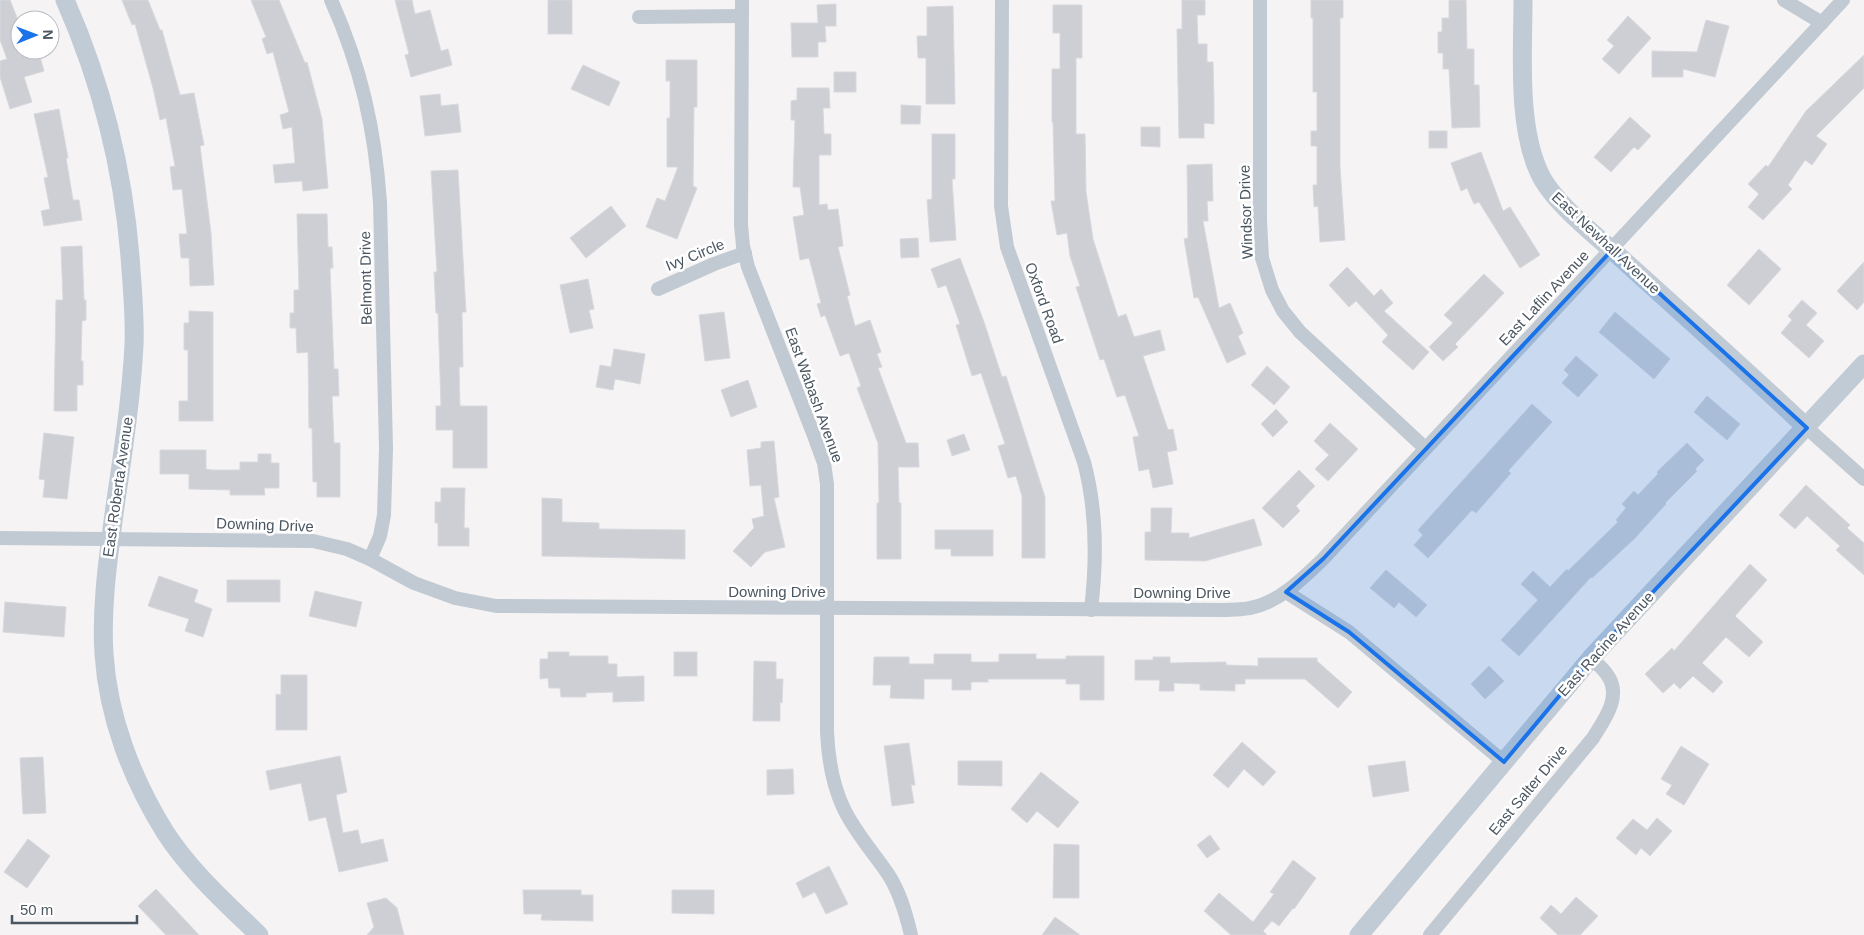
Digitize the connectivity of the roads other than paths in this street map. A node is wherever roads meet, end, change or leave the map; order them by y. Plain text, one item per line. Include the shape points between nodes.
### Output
1 (65, 0) edge
2 (331, 0) edge
3 (742, 0) edge
4 (1002, 0) edge
5 (1260, 0) edge
6 (1523, 0) edge
7 (1784, 0) edge
8 (1844, 0) edge
9 (742, 16) junction
10 (639, 17) dead end
11 (1822, 23) junction
12 (1612, 250) junction
13 (745, 253) junction
14 (658, 289) dead end
15 (1864, 364) edge
16 (1807, 428) junction
17 (1425, 448) junction
18 (1864, 479) edge
19 (0, 538) edge
20 (111, 540) junction
21 (370, 559) junction
22 (1286, 592) junction
23 (827, 608) junction
24 (1091, 610) junction
25 (1591, 658) junction
26 (1504, 762) junction
27 (259, 935) edge
28 (911, 935) edge
29 (1359, 935) edge
30 (1430, 935) edge

1 - 20 street, East Roberta Avenue via 86,52 112,136 128,222 134,343 131,392
2 - 21 street, Belmont Drive via 361,80 378,168 386,448 384,515 380,536
3 - 9 street, East Wabash Avenue
4 - 24 street, Oxford Road via 1001,206 1004,229 1010,256 1091,487 1096,531
5 - 17 street, Windsor Drive via 1260,221 1262,258 1272,290 1300,332
6 - 12 street, East Newhall Avenue via 1525,112 1539,172 1551,192
7 - 11 street
8 - 11 street, East Laflin Avenue
9 - 10 street
9 - 13 street, East Wabash Avenue via 741,225
11 - 12 street, East Laflin Avenue
12 - 16 street, East Newhall Avenue
12 - 17 street, East Laflin Avenue
13 - 14 street, Ivy Circle
13 - 23 street, East Wabash Avenue via 824,463 827,484
15 - 16 street, East Racine Avenue
16 - 18 street
16 - 25 street, East Racine Avenue
17 - 22 street, East Laflin Avenue via 1323,559
19 - 20 street, Downing Drive
20 - 21 street, Downing Drive via 313,541
20 - 27 street, East Roberta Avenue via 105,593 104,656 110,696 128,761 144,795 184,858
21 - 23 street, Downing Drive via 414,583 454,598 496,606
22 - 24 street, Downing Drive via 1251,608
22 - 26 street via 1349,632
23 - 24 street, Downing Drive
23 - 28 street, East Wabash Avenue via 826,732 831,771 843,807 899,895
25 - 26 street, East Racine Avenue
25 - 30 street, East Salter Drive via 1611,682 1613,692 1609,713 1593,738
26 - 29 street, East Racine Avenue

